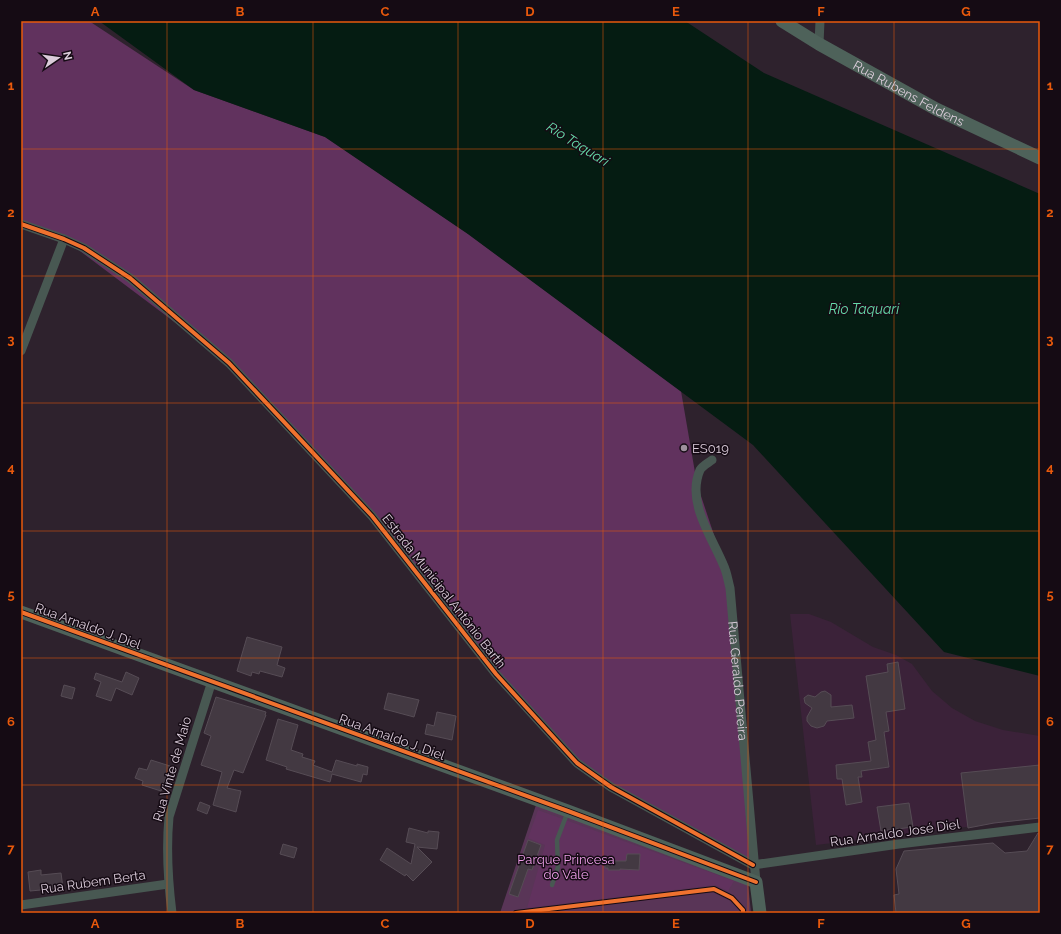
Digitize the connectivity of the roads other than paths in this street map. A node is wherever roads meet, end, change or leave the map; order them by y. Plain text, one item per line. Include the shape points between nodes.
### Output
1 (782, 21) edge
2 (820, 21) edge
3 (819, 44) junction
4 (1040, 158) edge
5 (21, 224) edge
6 (64, 239) junction
7 (21, 351) edge
8 (712, 460) dead end
9 (21, 612) edge
10 (212, 681) junction
11 (568, 812) junction
12 (1040, 827) edge
13 (754, 865) junction
14 (756, 882) junction
15 (168, 884) junction
16 (552, 885) dead end
17 (21, 906) edge
18 (172, 913) edge
19 (760, 913) edge

1 - 3 street, Rua Rubens Feldens
2 - 3 street
3 - 4 street, Rua Rubens Feldens via 936,110
5 - 6 street, Estrada Municipal Antônio Barth
6 - 7 street
6 - 13 street, Estrada Municipal Antônio Barth via 84,248 130,278 229,363 372,516 496,674 577,763 611,787
8 - 13 street, Rua Geraldo Pereira via 701,469 697,484 698,502 702,520 724,565 730,588
9 - 10 street, Rua Arnaldo J. Diel
10 - 11 street, Rua Arnaldo J. Diel
10 - 15 street, Rua Vinte de Maio via 169,817
11 - 14 street, Rua Arnaldo J. Diel
11 - 16 lane via 557,840 558,867
12 - 13 street, Rua Arnaldo José Diel
13 - 14 street, Rua Geraldo Pereira
14 - 19 street, Rua Geraldo Pereira
15 - 17 street, Rua Rubem Berta
15 - 18 street, Rua Vinte de Maio

